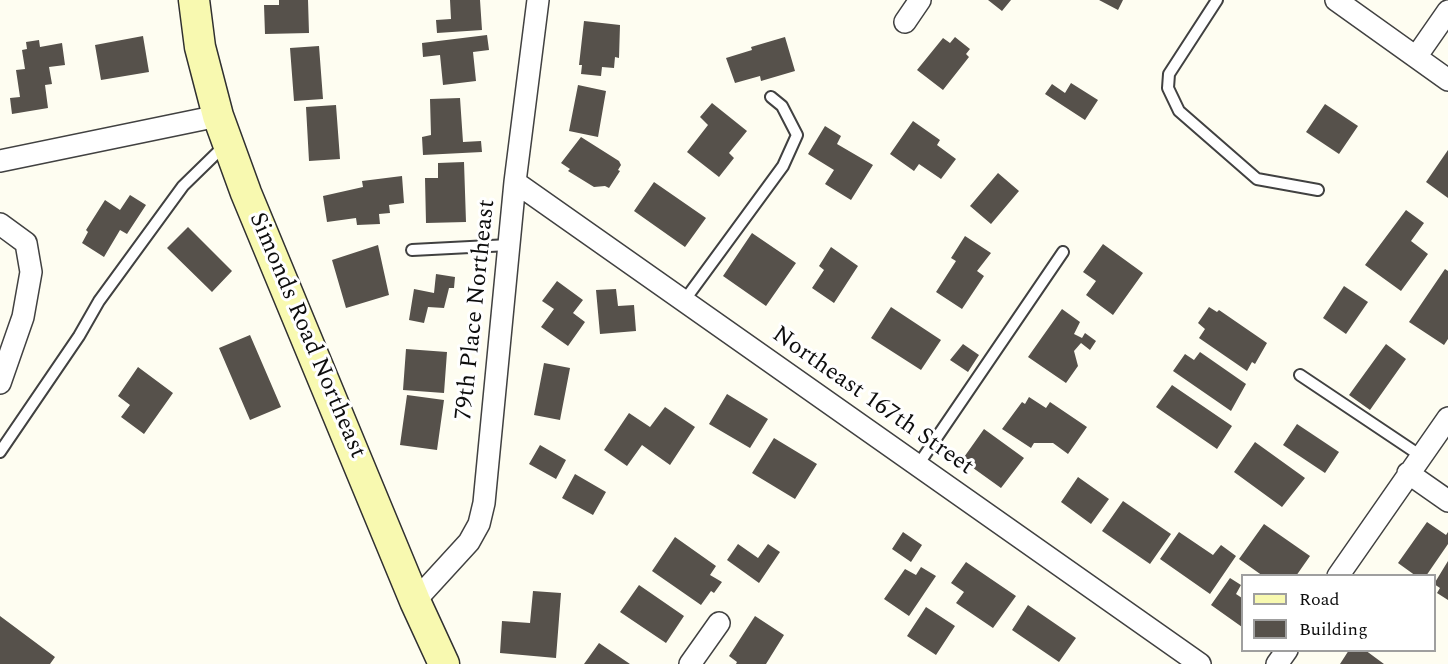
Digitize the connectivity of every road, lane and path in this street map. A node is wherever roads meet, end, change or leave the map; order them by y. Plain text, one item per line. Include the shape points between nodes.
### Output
1 (194, 0) edge
2 (538, 0) edge
3 (920, 0) edge
4 (1216, 0) edge
5 (1336, 0) edge
6 (1448, 11) edge
7 (905, 22) dead end
8 (1416, 57) junction
9 (1448, 80) edge
10 (771, 97) dead end
11 (223, 129) junction
12 (0, 161) edge
13 (515, 182) junction
14 (1318, 190) dead end
15 (0, 224) edge
16 (509, 245) junction
17 (412, 250) dead end
18 (1063, 252) dead end
19 (684, 301) junction
20 (1300, 375) dead end
21 (0, 383) edge
22 (1448, 418) edge
23 (0, 452) edge
24 (1420, 456) junction
25 (918, 465) junction
26 (1408, 473) junction
27 (1448, 501) edge
28 (1339, 574) edge
29 (415, 601) junction
30 (718, 623) dead end
31 (1286, 652) edge
32 (444, 664) edge
33 (690, 664) edge
34 (1200, 664) edge
35 (1277, 664) edge

1 - 11 main road, Simonds Road Northeast via 200,47
2 - 13 street, 79th Place Northeast
3 - 7 street
4 - 14 lane via 1169,74 1168,88 1179,111 1257,179
5 - 8 street
6 - 8 street
8 - 9 street
10 - 19 lane via 782,106 797,135 783,166
11 - 12 street
11 - 23 lane via 99,301
11 - 29 main road, Simonds Road Northeast
13 - 16 street, 79th Place Northeast
13 - 19 street, Northeast 167th Street
15 - 21 street via 26,243 31,272 23,317
16 - 17 lane
16 - 29 street, 79th Place Northeast via 479,524 469,542
18 - 25 lane
19 - 25 street, Northeast 167th Street
20 - 24 lane
22 - 24 street
24 - 26 street
25 - 34 street, Northeast 167th Street
26 - 27 street
26 - 28 street
29 - 32 main road, Simonds Road Northeast
30 - 33 street
31 - 35 street

